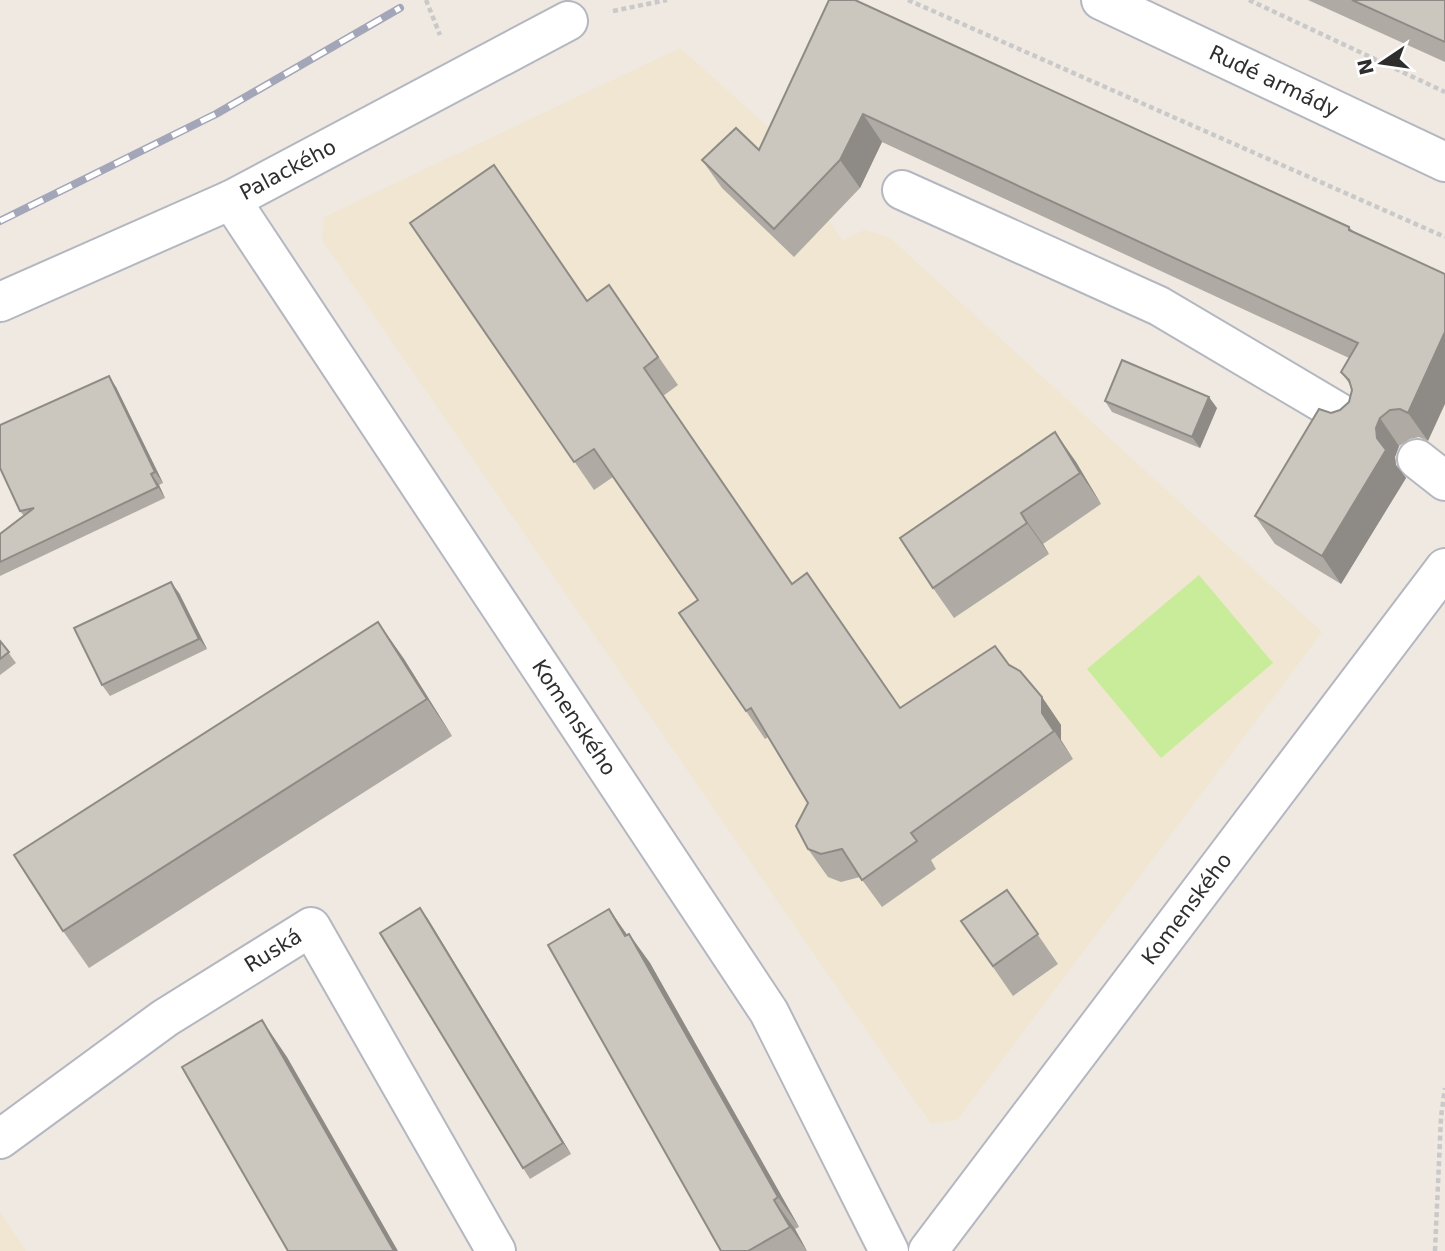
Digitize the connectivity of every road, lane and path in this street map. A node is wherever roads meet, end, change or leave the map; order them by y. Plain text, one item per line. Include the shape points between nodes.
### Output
1 (667, 0) edge
2 (908, 0) edge
3 (1101, 0) edge
4 (1249, 0) edge
5 (568, 21) joint
6 (1445, 92) edge
7 (1445, 162) edge
8 (902, 190) dead end
9 (231, 200) junction
10 (1445, 237) edge
11 (0, 302) edge
12 (1350, 419) edge
13 (1445, 568) edge
14 (1445, 1088) edge
15 (0, 1139) edge
16 (496, 1251) edge
17 (890, 1251) edge
18 (928, 1251) edge
19 (1435, 1251) edge

1 - 5 path
2 - 10 path
3 - 7 street, Rudé armády
4 - 6 path
5 - 9 street, Palackého
8 - 12 street via 1160,306
9 - 11 street, Palackého
9 - 17 street, Komenského via 769,1012
13 - 18 street, Komenského
14 - 19 path
15 - 16 street, Ruská via 165,1018 310,927

